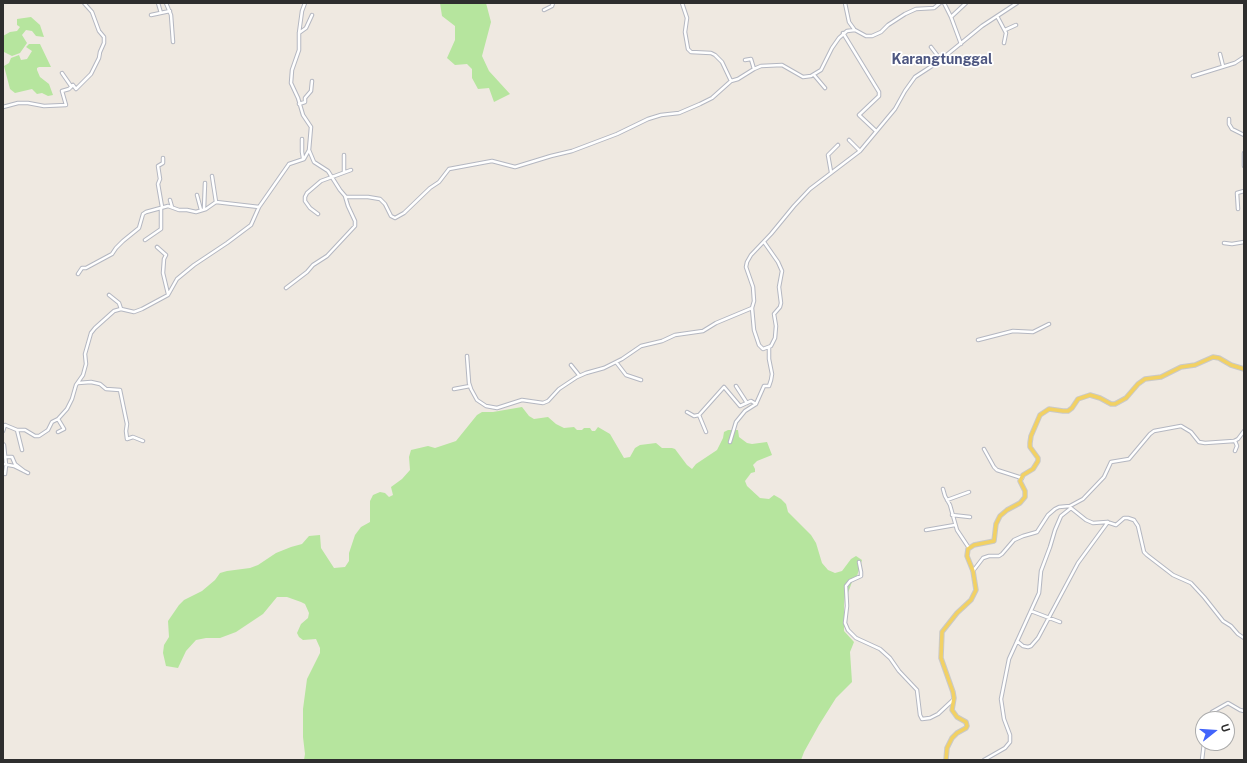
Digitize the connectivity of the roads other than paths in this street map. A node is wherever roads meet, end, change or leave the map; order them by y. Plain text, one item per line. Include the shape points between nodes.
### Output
1 (84, 3) edge
2 (158, 3) edge
3 (166, 3) edge
4 (305, 3) edge
5 (553, 3) edge
6 (682, 3) edge
7 (845, 3) edge
8 (940, 3) edge
9 (944, 3) edge
10 (966, 3) edge
11 (1017, 3) edge
12 (544, 10) dead end
13 (170, 11) junction
14 (160, 13) junction
15 (151, 15) dead end
16 (312, 15) dead end
17 (997, 16) junction
18 (951, 17) junction
19 (1016, 25) dead end
20 (854, 30) junction
21 (1005, 30) junction
22 (299, 33) junction
23 (843, 33) junction
24 (173, 42) dead end
25 (1004, 43) dead end
26 (961, 44) junction
27 (931, 46) dead end
28 (1220, 54) dead end
29 (1244, 57) edge
30 (746, 60) dead end
31 (941, 60) junction
32 (1223, 66) junction
33 (754, 68) junction
34 (62, 73) dead end
35 (814, 75) junction
36 (1193, 76) dead end
37 (312, 81) dead end
38 (732, 81) junction
39 (71, 86) junction
40 (825, 88) dead end
41 (299, 104) junction
42 (3, 107) edge
43 (1229, 119) dead end
44 (876, 131) junction
45 (1244, 135) edge
46 (302, 139) dead end
47 (849, 140) dead end
48 (838, 145) dead end
49 (309, 150) junction
50 (860, 151) junction
51 (1244, 153) edge
52 (344, 155) dead end
53 (1244, 156) edge
54 (163, 158) dead end
55 (304, 159) junction
56 (1244, 166) edge
57 (351, 170) dead end
58 (344, 172) junction
59 (831, 173) junction
60 (212, 176) dead end
61 (331, 176) junction
62 (205, 183) dead end
63 (1244, 191) edge
64 (197, 195) dead end
65 (344, 196) junction
66 (170, 200) dead end
67 (216, 202) junction
68 (259, 206) junction
69 (173, 207) junction
70 (162, 208) junction
71 (1238, 209) dead end
72 (203, 210) junction
73 (318, 214) dead end
74 (145, 240) dead end
75 (764, 242) junction
76 (1244, 242) edge
77 (1224, 243) dead end
78 (157, 247) dead end
79 (78, 274) dead end
80 (286, 288) dead end
81 (109, 295) dead end
82 (168, 295) junction
83 (752, 308) junction
84 (121, 309) junction
85 (1049, 324) dead end
86 (978, 340) dead end
87 (769, 347) junction
88 (466, 356) dead end
89 (616, 362) junction
90 (571, 365) dead end
91 (1244, 369) edge
92 (579, 375) junction
93 (641, 380) dead end
94 (77, 383) junction
95 (470, 386) junction
96 (736, 386) dead end
97 (454, 389) dead end
98 (747, 403) junction
99 (756, 404) junction
100 (687, 412) dead end
101 (699, 415) junction
102 (58, 419) junction
103 (4, 426) edge
104 (17, 430) junction
105 (3, 431) edge
106 (1244, 431) edge
107 (58, 432) dead end
108 (706, 432) dead end
109 (143, 441) dead end
110 (1235, 441) junction
111 (730, 442) dead end
112 (3, 444) edge
113 (984, 449) dead end
114 (22, 450) dead end
115 (1235, 451) dead end
116 (4, 457) edge
117 (4, 464) edge
118 (24, 471) junction
119 (28, 473) dead end
120 (5, 474) dead end
121 (1022, 478) junction
122 (943, 489) dead end
123 (969, 492) dead end
124 (948, 500) junction
125 (1070, 507) junction
126 (952, 514) junction
127 (970, 517) dead end
128 (1108, 522) junction
129 (955, 525) junction
130 (926, 530) dead end
131 (969, 548) junction
132 (859, 562) dead end
133 (973, 571) junction
134 (1031, 611) junction
135 (1049, 617) junction
136 (1060, 622) dead end
137 (1244, 638) edge
138 (1017, 641) junction
139 (954, 700) junction
140 (1214, 711) edge
141 (1244, 711) edge
142 (946, 760) edge
143 (984, 760) edge

1 - 39 street via 92,12 104,37 104,43 91,74 76,89
2 - 14 street
3 - 13 street
4 - 22 street
5 - 12 street
6 - 38 street via 687,18 685,32 688,49 691,52 715,55 722,62
7 - 20 street via 849,22
8 - 20 street via 934,8 916,9 905,14 874,36 866,36
9 - 18 street
10 - 18 street
11 - 17 street
13 - 14 street
13 - 24 street
14 - 15 street
16 - 22 street via 306,28
17 - 21 street
17 - 26 street
18 - 26 street
19 - 21 street
20 - 23 street
21 - 25 street
22 - 41 street via 300,50 292,70 291,83
23 - 35 street via 821,70
23 - 44 street via 879,92 879,96 859,115
26 - 31 street
27 - 31 street
28 - 32 street
29 - 32 street
30 - 33 street via 751,59
31 - 44 street via 915,77 895,109
32 - 36 street
33 - 35 street via 779,64 803,78
33 - 38 street
34 - 39 street
35 - 40 street
37 - 41 street via 311,91 305,102
38 - 65 street via 712,98 700,104 648,119 572,151 511,167 492,161 449,169 437,184 395,218 380,200
39 - 42 street via 62,91 66,105 18,103
41 - 49 street via 311,127
43 - 45 street via 1232,129
44 - 50 street
46 - 55 street
47 - 50 street
48 - 59 street via 828,155
49 - 55 street
49 - 61 street via 314,162
50 - 59 street
51 - 53 street
52 - 58 street
53 - 56 street
54 - 70 street via 163,163 158,166
55 - 68 street via 289,164
57 - 58 street
58 - 61 street
59 - 75 street via 806,193
60 - 67 street
61 - 65 street
61 - 73 street via 319,182 305,197 309,207
62 - 72 street
63 - 71 street via 1236,194
64 - 72 street
65 - 80 street via 355,226 327,256
66 - 69 street
67 - 68 street
67 - 72 street
68 - 82 street via 251,225 177,279
69 - 70 street
69 - 72 street via 195,212
70 - 74 street via 160,231
70 - 79 street via 144,213 139,228 112,254 87,268 82,268
75 - 83 street via 746,264 753,287
75 - 87 street via 782,271 779,288 781,303 774,313 776,336
76 - 77 street
78 - 82 street via 166,254 163,272
81 - 84 street via 119,303
82 - 84 street via 134,312
83 - 87 street via 754,330 759,344 762,349
83 - 89 street via 703,331 675,335 641,346
84 - 94 street via 114,311 91,333 83,375
85 - 86 street via 1033,332 1016,330
87 - 99 street via 771,380 769,386 764,386
88 - 95 street
89 - 92 street
89 - 93 street via 626,375
90 - 92 street
91 - 121 main road via 1213,357 1195,365 1180,367 1161,377 1145,379 1126,398 1115,404 1090,395 1078,400 1068,411 1047,409 1039,417 1030,440 1030,447 1038,456 1038,461
92 - 95 street via 545,403 522,400 497,408 489,407 477,400
94 - 102 street via 72,400
94 - 109 street via 91,382 106,389 120,390 127,424 127,439 133,437
95 - 97 street
96 - 98 street
98 - 99 street via 751,401
98 - 101 street via 740,406 724,388
99 - 111 street via 745,411 736,422
100 - 101 street
101 - 108 street
102 - 104 street via 39,436
102 - 107 street via 64,429
103 - 104 street
103 - 105 street
104 - 114 street
106 - 110 street
110 - 115 street
110 - 125 street via 1201,443 1189,430 1181,426 1154,431 1129,459 1111,462 1106,473 1088,495
112 - 116 street
113 - 121 street via 995,468
116 - 117 street
116 - 118 street via 12,457 15,464
117 - 118 street
117 - 120 street
118 - 119 street
121 - 131 main road via 1020,482 1025,497 1000,516 994,540
122 - 124 street
123 - 124 street
124 - 126 street
125 - 128 street via 1091,523
125 - 133 street via 1055,509 1037,532 1014,540 999,556 985,557
125 - 134 street via 1061,516 1055,530 1041,571 1039,593
126 - 127 street
126 - 129 street
128 - 135 street via 1078,563
128 - 137 street via 1116,525 1124,518 1134,520 1138,526 1144,552 1173,575 1191,583 1222,622 1231,626
129 - 130 street
129 - 131 street
131 - 133 main road via 966,556
132 - 139 street via 861,576 846,586 845,623 848,630 856,638 880,649 917,690 922,719 938,714
133 - 139 main road via 977,586 975,593 941,633 942,661
134 - 135 street
134 - 138 street
135 - 136 street
135 - 138 street via 1031,646 1026,647
138 - 143 street via 1009,659 1001,699 1010,742 1005,748
139 - 142 main road via 953,713 968,726 952,738 947,748
140 - 141 street via 1228,703

